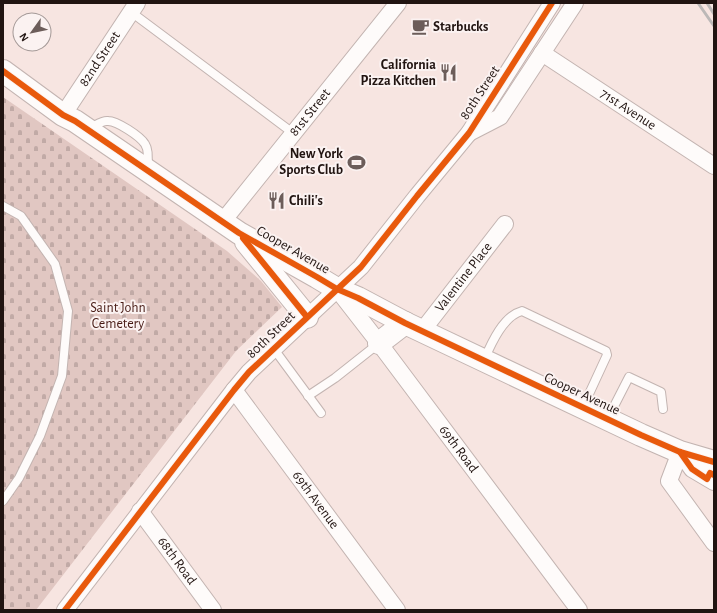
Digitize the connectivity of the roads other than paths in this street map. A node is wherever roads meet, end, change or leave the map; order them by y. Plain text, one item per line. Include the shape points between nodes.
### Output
1 (398, 3) edge
2 (552, 3) edge
3 (575, 3) edge
4 (134, 8) edge
5 (542, 53) junction
6 (3, 71) edge
7 (63, 114) junction
8 (469, 132) junction
9 (294, 133) junction
10 (714, 166) edge
11 (3, 206) edge
12 (505, 224) dead end
13 (231, 227) junction
14 (337, 289) junction
15 (307, 317) junction
16 (413, 327) junction
17 (379, 343) junction
18 (274, 349) junction
19 (484, 360) junction
20 (234, 390) junction
21 (308, 396) junction
22 (583, 407) junction
23 (663, 409) dead end
24 (321, 413) dead end
25 (607, 419) junction
26 (680, 452) junction
27 (714, 462) edge
28 (714, 482) edge
29 (3, 501) edge
30 (140, 511) junction
31 (714, 543) edge
32 (65, 610) edge
33 (214, 610) edge
34 (397, 610) edge
35 (579, 610) edge

1 - 9 street, 81st Street
2 - 8 street, 80th Street
3 - 5 street, 80th Street
4 - 7 street, 82nd Street
4 - 9 lane
5 - 8 street, 80th Street via 500,117
5 - 10 street, 71st Avenue
6 - 7 main road, Cooper Avenue
7 - 13 main road, Cooper Avenue
8 - 14 street, 80th Street via 361,267
9 - 13 street, 81st Street
11 - 29 lane via 21,216 55,264 68,312 62,376 40,436 19,478
12 - 16 street, Valentine Place
13 - 14 main road, Cooper Avenue
13 - 15 main road
14 - 15 street, 80th Street
14 - 16 main road, Cooper Avenue
14 - 17 street, 69th Road
15 - 18 street, 80th Street
16 - 17 main road
16 - 19 main road, Cooper Avenue
17 - 21 lane
17 - 35 street, 69th Road
18 - 20 street, 80th Street
18 - 21 lane
19 - 22 main road, Cooper Avenue
19 - 22 lane via 509,318 522,311 606,351 607,355
20 - 30 street, 80th Street
20 - 34 street, 69th Avenue
21 - 24 lane
22 - 25 main road, Cooper Avenue
23 - 25 lane via 661,392 629,377
25 - 26 main road, Cooper Avenue
26 - 27 main road, Cooper Avenue
26 - 28 street via 692,469
26 - 31 street via 669,481
30 - 32 street, 80th Street
30 - 33 street, 68th Road

